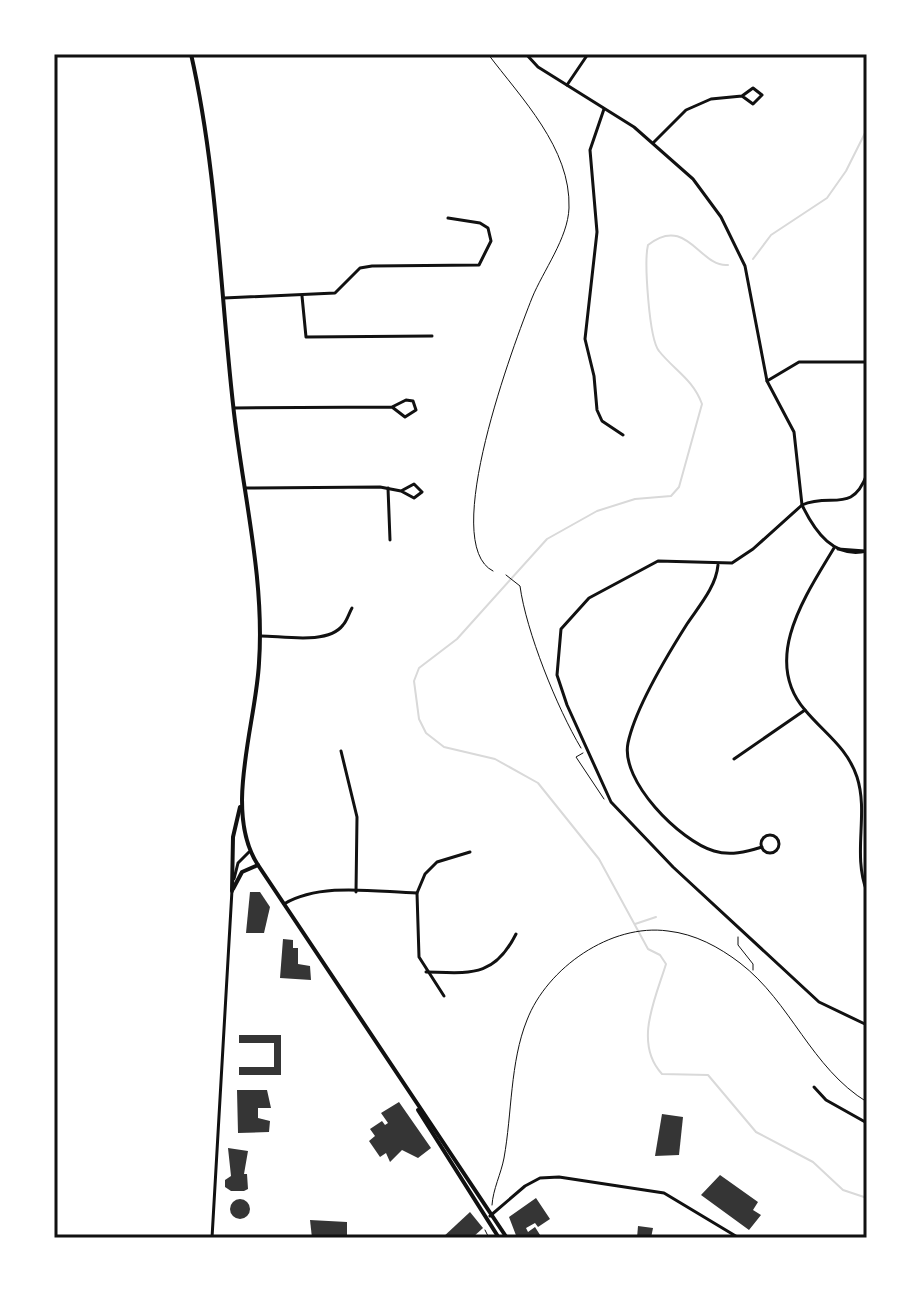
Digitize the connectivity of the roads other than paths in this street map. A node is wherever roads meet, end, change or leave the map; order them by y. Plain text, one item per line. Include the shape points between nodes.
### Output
1 (191, 54) edge
2 (526, 54) edge
3 (588, 54) edge
4 (567, 85) junction
5 (742, 96) junction
6 (605, 109) junction
7 (652, 143) junction
8 (448, 218) dead end
9 (302, 296) junction
10 (223, 298) junction
11 (432, 336) dead end
12 (867, 362) edge
13 (767, 381) junction
14 (392, 407) junction
15 (233, 408) junction
16 (623, 435) dead end
17 (867, 474) edge
18 (244, 488) junction
19 (388, 488) junction
20 (401, 491) junction
21 (802, 505) junction
22 (390, 540) dead end
23 (836, 549) junction
24 (866, 551) edge
25 (718, 565) junction
26 (352, 608) dead end
27 (260, 636) junction
28 (805, 710) junction
29 (341, 751) dead end
30 (734, 759) dead end
31 (243, 797) junction
32 (762, 847) junction
33 (249, 852) junction
34 (470, 852) dead end
35 (258, 865) junction
36 (232, 891) junction
37 (356, 892) junction
38 (867, 892) edge
39 (417, 893) junction
40 (284, 904) junction
41 (516, 934) dead end
42 (426, 972) junction
43 (444, 996) dead end
44 (867, 1025) edge
45 (814, 1087) dead end
46 (418, 1107) junction
47 (867, 1123) edge
48 (458, 1161) junction
49 (451, 1165) junction
50 (492, 1214) junction
51 (486, 1218) junction
52 (212, 1238) edge
53 (499, 1238) edge
54 (507, 1238) edge
55 (739, 1238) edge

1 - 10 main road via 205,124
2 - 4 street
3 - 4 street
4 - 6 street
5 - 5 street via 753,104 762,95 753,88
5 - 7 street via 698,103
6 - 7 street
6 - 16 street via 590,150 597,232 585,339 597,410 602,421
7 - 13 street via 709,198 734,239 751,291
8 - 9 street via 488,228 491,241 479,265 360,268 335,293
9 - 10 street
9 - 11 street via 306,337
10 - 15 main road
12 - 13 street via 799,362
13 - 21 street via 794,432
14 - 14 street via 405,417 416,410 410,400
14 - 15 street
15 - 18 main road
17 - 21 street via 853,497
18 - 19 street
18 - 27 main road
19 - 20 street
19 - 22 street
20 - 20 street via 414,498 422,492 414,484
21 - 23 street
21 - 25 street via 745,556
23 - 24 street
23 - 28 street via 794,621 787,648 792,689
25 - 32 street via 631,729 628,764 655,806 697,843 726,853
25 - 44 street via 658,561 581,604 558,637 561,690 611,802 819,1002
26 - 27 street via 343,625 325,634
27 - 31 main road
28 - 30 street
28 - 38 street via 853,765 860,801 858,856
29 - 37 street via 357,817
31 - 33 main road via 243,834
31 - 36 main road via 233,837
32 - 32 street via 773,852 779,840 767,835
33 - 35 main road
33 - 36 street via 238,863
34 - 39 street via 437,862
35 - 36 main road via 242,872
35 - 40 main road
36 - 52 street
37 - 39 street
37 - 40 street via 305,894
39 - 42 street via 418,950
40 - 46 main road
41 - 42 street via 492,967
42 - 43 street
45 - 47 street via 826,1100
46 - 48 main road
46 - 49 main road
48 - 49 main road
48 - 50 main road
49 - 51 main road
50 - 51 street
50 - 54 main road
50 - 55 street via 525,1186 559,1177 664,1193
51 - 53 main road

